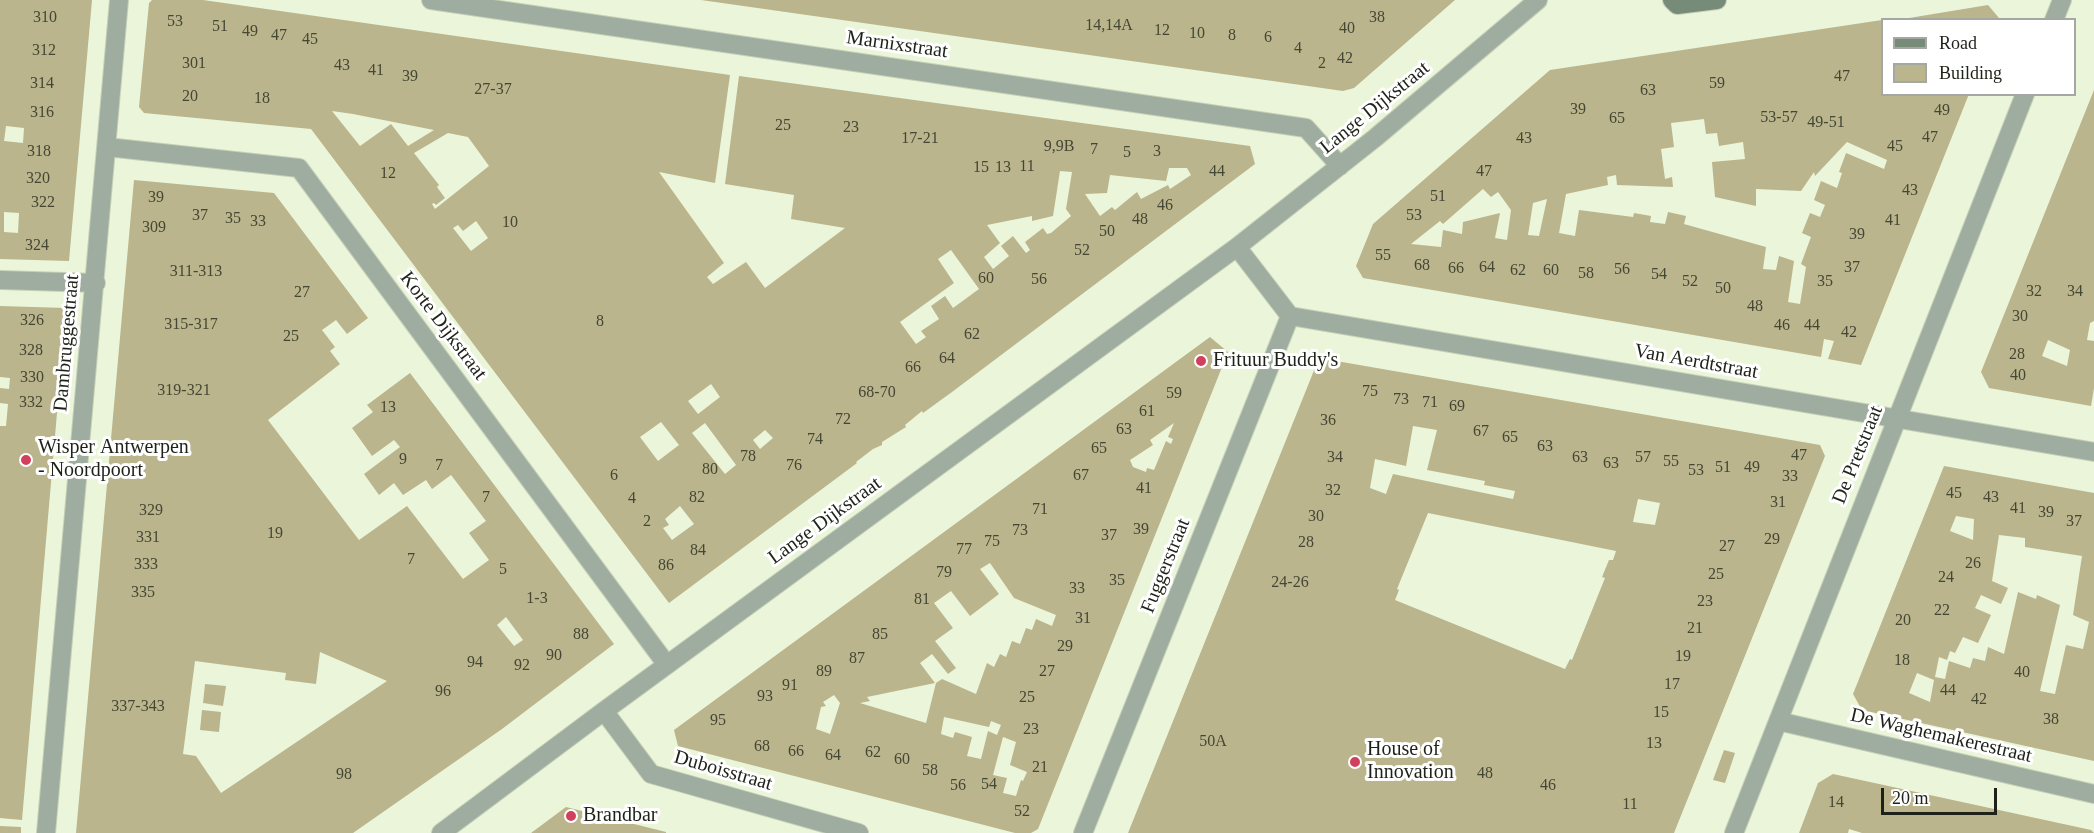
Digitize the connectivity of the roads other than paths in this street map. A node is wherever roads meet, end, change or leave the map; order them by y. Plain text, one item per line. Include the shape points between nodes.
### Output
1 (119, 0) edge
2 (431, 0) edge
3 (1538, 0) edge
4 (1672, 0) edge
5 (1717, 0) edge
6 (2062, 0) edge
7 (2055, 18) edge
8 (2024, 96) edge
9 (107, 147) junction
10 (1340, 166) junction
11 (1237, 247) junction
12 (0, 280) edge
13 (96, 283) junction
14 (1290, 316) junction
15 (1896, 419) junction
16 (2094, 452) edge
17 (667, 665) junction
18 (604, 711) junction
19 (1778, 721) junction
20 (2094, 794) edge
21 (46, 833) edge
22 (441, 833) edge
23 (859, 833) edge
24 (1083, 833) edge
25 (1734, 833) edge

1 - 9 street, Dambruggestraat
2 - 10 street, Marnixstraat via 1306,128
3 - 10 street, Lange Dijkstraat
4 - 5 street via 1677,5
6 - 7 street
8 - 15 street, De Pretstraat
9 - 13 street, Dambruggestraat
9 - 17 street, Korte Dijkstraat via 299,168
10 - 11 street, Lange Dijkstraat
11 - 14 street
11 - 17 street, Lange Dijkstraat
12 - 13 street
13 - 21 street, Dambruggestraat
14 - 15 street, Van Aerdtstraat
14 - 24 street, Fuggerstraat
15 - 16 street, Van Aerdtstraat
15 - 19 street, De Pretstraat
17 - 18 street, Lange Dijkstraat
18 - 22 street, Lange Dijkstraat
18 - 23 street, Duboisstraat via 651,774
19 - 20 street, De Waghemakerestraat
19 - 25 street, De Pretstraat

